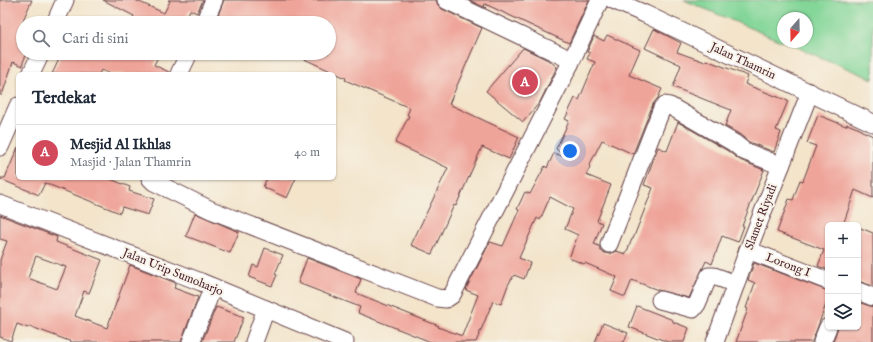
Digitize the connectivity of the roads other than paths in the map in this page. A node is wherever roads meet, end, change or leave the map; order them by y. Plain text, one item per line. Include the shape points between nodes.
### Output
1 (65, 0) edge
2 (214, 0) edge
3 (446, 0) edge
4 (600, 0) edge
5 (613, 0) edge
6 (58, 16) edge
7 (207, 16) edge
8 (38, 60) edge
9 (186, 60) edge
10 (570, 64) junction
11 (32, 72) edge
12 (181, 72) edge
13 (810, 92) junction
14 (16, 109) edge
15 (873, 122) edge
16 (4, 130) edge
17 (0, 147) edge
18 (781, 166) junction
19 (152, 180) edge
20 (0, 204) edge
21 (609, 244) dead end
22 (748, 250) junction
23 (825, 280) edge
24 (736, 284) junction
25 (213, 287) junction
26 (861, 292) edge
27 (873, 297) edge
28 (660, 300) dead end
29 (266, 309) junction
30 (826, 330) edge
31 (192, 342) edge
32 (254, 342) edge
33 (345, 342) edge
34 (715, 342) edge
35 (822, 342) edge

1 - 6 street
2 - 7 street
3 - 10 street via 569,59
4 - 10 street
5 - 13 street, Jalan Thamrin
8 - 11 street
9 - 12 street
10 - 19 street via 452,296 446,299 437,298 211,210
13 - 15 street, Jalan Thamrin
13 - 18 street, Slamet Riyadi
14 - 16 street
16 - 17 street
18 - 21 street via 744,151 665,105
18 - 22 street, Slamet Riyadi
20 - 25 street, Jalan Urip Sumoharjo
22 - 23 street, Lorong I
22 - 24 street, Slamet Riyadi
24 - 28 street via 709,276 693,309
24 - 34 street, Slamet Riyadi
25 - 29 street, Jalan Urip Sumoharjo
25 - 31 street
26 - 27 street
29 - 32 street
29 - 33 street, Jalan Urip Sumoharjo
30 - 35 street

